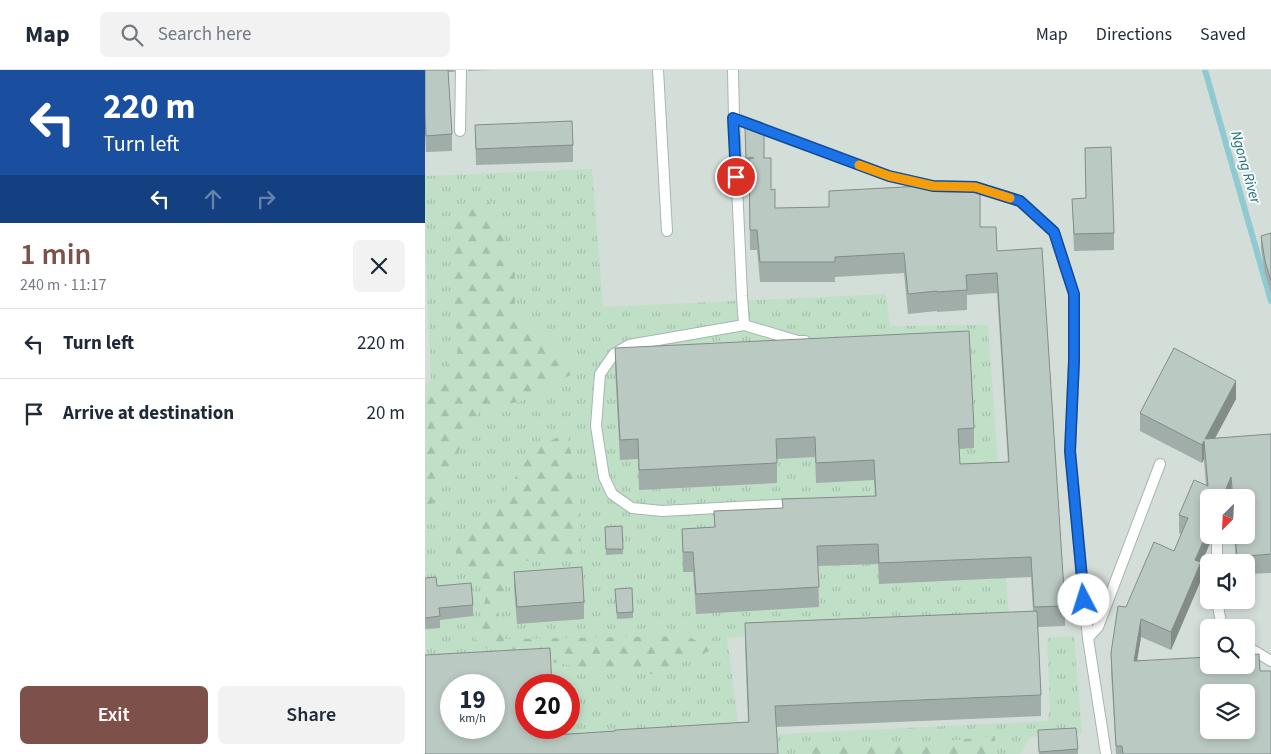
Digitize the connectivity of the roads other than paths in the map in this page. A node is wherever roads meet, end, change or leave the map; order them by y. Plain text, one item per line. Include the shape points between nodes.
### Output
1 (461, 70) edge
2 (658, 70) edge
3 (733, 70) edge
4 (733, 118) junction
5 (460, 130) dead end
6 (667, 230) dead end
7 (744, 325) junction
8 (818, 341) edge
9 (1160, 464) dead end
10 (800, 503) edge
11 (1088, 638) junction
12 (1255, 651) edge
13 (1271, 661) edge
14 (1106, 754) edge

1 - 5 lane
2 - 6 lane
3 - 4 lane
4 - 7 lane
4 - 11 lane via 889,176 933,186 975,187 1020,201 1054,232 1074,294 1070,451
7 - 8 lane via 799,341
7 - 10 lane via 629,345 614,354 601,374 596,426 604,477 612,494 631,508 662,511
9 - 11 lane via 1098,627
11 - 14 lane
12 - 13 lane

